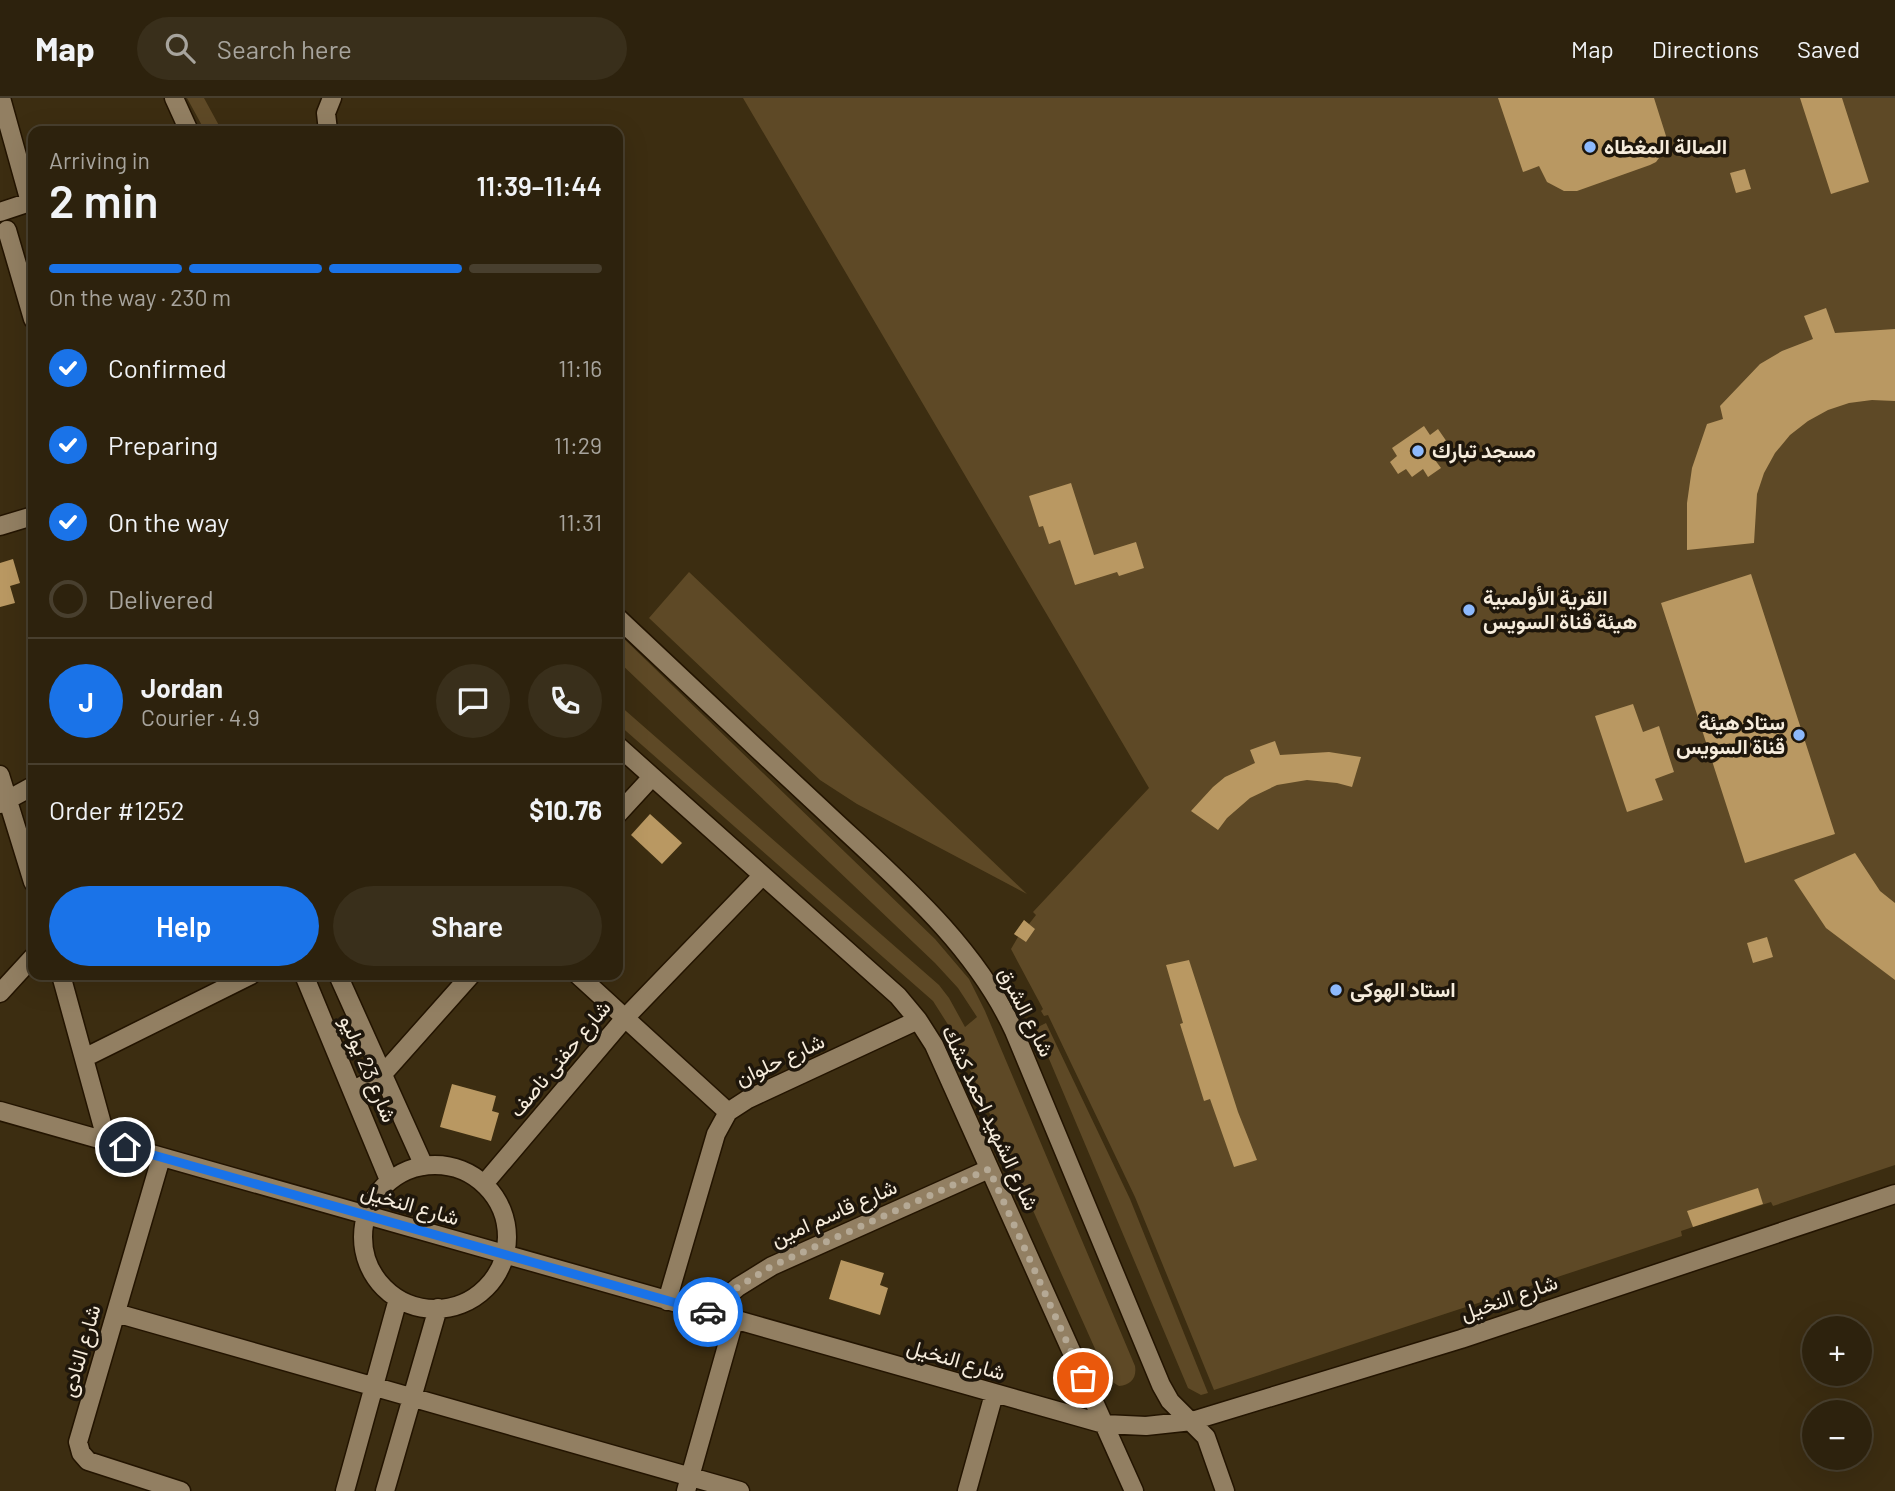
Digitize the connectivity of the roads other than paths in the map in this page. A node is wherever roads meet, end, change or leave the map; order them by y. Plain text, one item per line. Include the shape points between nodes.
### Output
1 (1, 98) edge
2 (174, 98) edge
3 (332, 98) edge
4 (187, 126) edge
5 (327, 126) edge
6 (28, 189) edge
7 (28, 203) edge
8 (0, 210) edge
9 (7, 230) dead end
10 (28, 302) edge
11 (28, 518) edge
12 (0, 526) edge
13 (623, 623) edge
14 (623, 751) edge
15 (0, 775) edge
16 (652, 777) junction
17 (28, 789) edge
18 (4, 802) edge
19 (623, 809) edge
20 (28, 868) edge
21 (762, 876) junction
22 (28, 962) edge
23 (62, 980) edge
24 (241, 980) edge
25 (306, 980) edge
26 (340, 980) edge
27 (467, 980) edge
28 (583, 980) edge
29 (0, 993) edge
30 (625, 1018) junction
31 (919, 1020) junction
32 (84, 1058) junction
33 (382, 1074) junction
34 (352, 1091) junction
35 (0, 1111) edge
36 (728, 1112) junction
37 (107, 1142) junction
38 (161, 1158) junction
39 (424, 1166) junction
40 (989, 1169) junction
41 (389, 1180) junction
42 (484, 1184) junction
43 (1895, 1194) edge
44 (365, 1216) junction
45 (504, 1255) junction
46 (398, 1298) junction
47 (667, 1301) junction
48 (438, 1308) junction
49 (116, 1313) junction
50 (707, 1313) junction
51 (734, 1321) junction
52 (374, 1387) junction
53 (994, 1394) junction
54 (412, 1398) junction
55 (1192, 1421) junction
56 (1104, 1424) junction
57 (688, 1484) edge
58 (181, 1491) edge
59 (345, 1491) edge
60 (385, 1491) edge
61 (740, 1491) edge
62 (967, 1491) edge
63 (1135, 1491) edge
64 (1225, 1491) edge

1 - 6 street
2 - 4 street
3 - 5 street via 326,113
7 - 8 street
9 - 10 street
11 - 12 street
13 - 55 street, شارع الشرق via 920,902 980,971 1014,1031 1161,1385 1170,1401
14 - 16 street, شارع الشهيد احمد كشك
15 - 18 street
16 - 19 street
16 - 21 street, شارع الشهيد احمد كشك
17 - 18 street
18 - 20 street
21 - 30 street, شارع حفنى ناصف
21 - 31 street, شارع الشهيد احمد كشك
22 - 29 street
23 - 32 street
24 - 32 street
25 - 34 street, شارع 23 يوليو
26 - 33 street, شارع 23 يوليو
27 - 33 street
28 - 30 street
30 - 36 street
30 - 42 street, شارع حفنى ناصف
31 - 36 street, شارع حلوان
31 - 40 street, شارع الشهيد احمد كشك
32 - 37 street
33 - 34 street
33 - 39 street, شارع 23 يوليو
34 - 41 street, شارع 23 يوليو
35 - 37 street, شارع النخيل
36 - 47 street, شارع حلوان via 716,1134
37 - 38 street, شارع النخيل
38 - 44 street, شارع النخيل
38 - 49 street, شارع النادى
39 - 41 street
39 - 42 street via 445,1165
40 - 50 street, شارع قاسم امين via 772,1266
40 - 56 street, شارع الشهيد احمد كشك
41 - 44 street
42 - 45 street via 504,1217
43 - 55 street, شارع النخيل via 1461,1339
44 - 45 street, شارع النخيل
44 - 46 street via 362,1235 368,1263 383,1287
45 - 47 street, شارع النخيل
45 - 48 street via 486,1287 456,1305
46 - 48 street
46 - 52 street
47 - 50 street, شارع النخيل
48 - 54 street
49 - 52 street
49 - 58 street, شارع النادى via 80,1432 81,1453 88,1461
50 - 51 street, شارع النخيل
51 - 53 street, شارع النخيل
51 - 57 street
52 - 54 street
52 - 59 street
53 - 56 street, شارع النخيل
53 - 62 street
54 - 57 street
54 - 60 street
55 - 56 street, شارع النخيل
55 - 64 street, شارع الشرق via 1209,1444
56 - 63 street, شارع الشهيد احمد كشك
57 - 61 street

